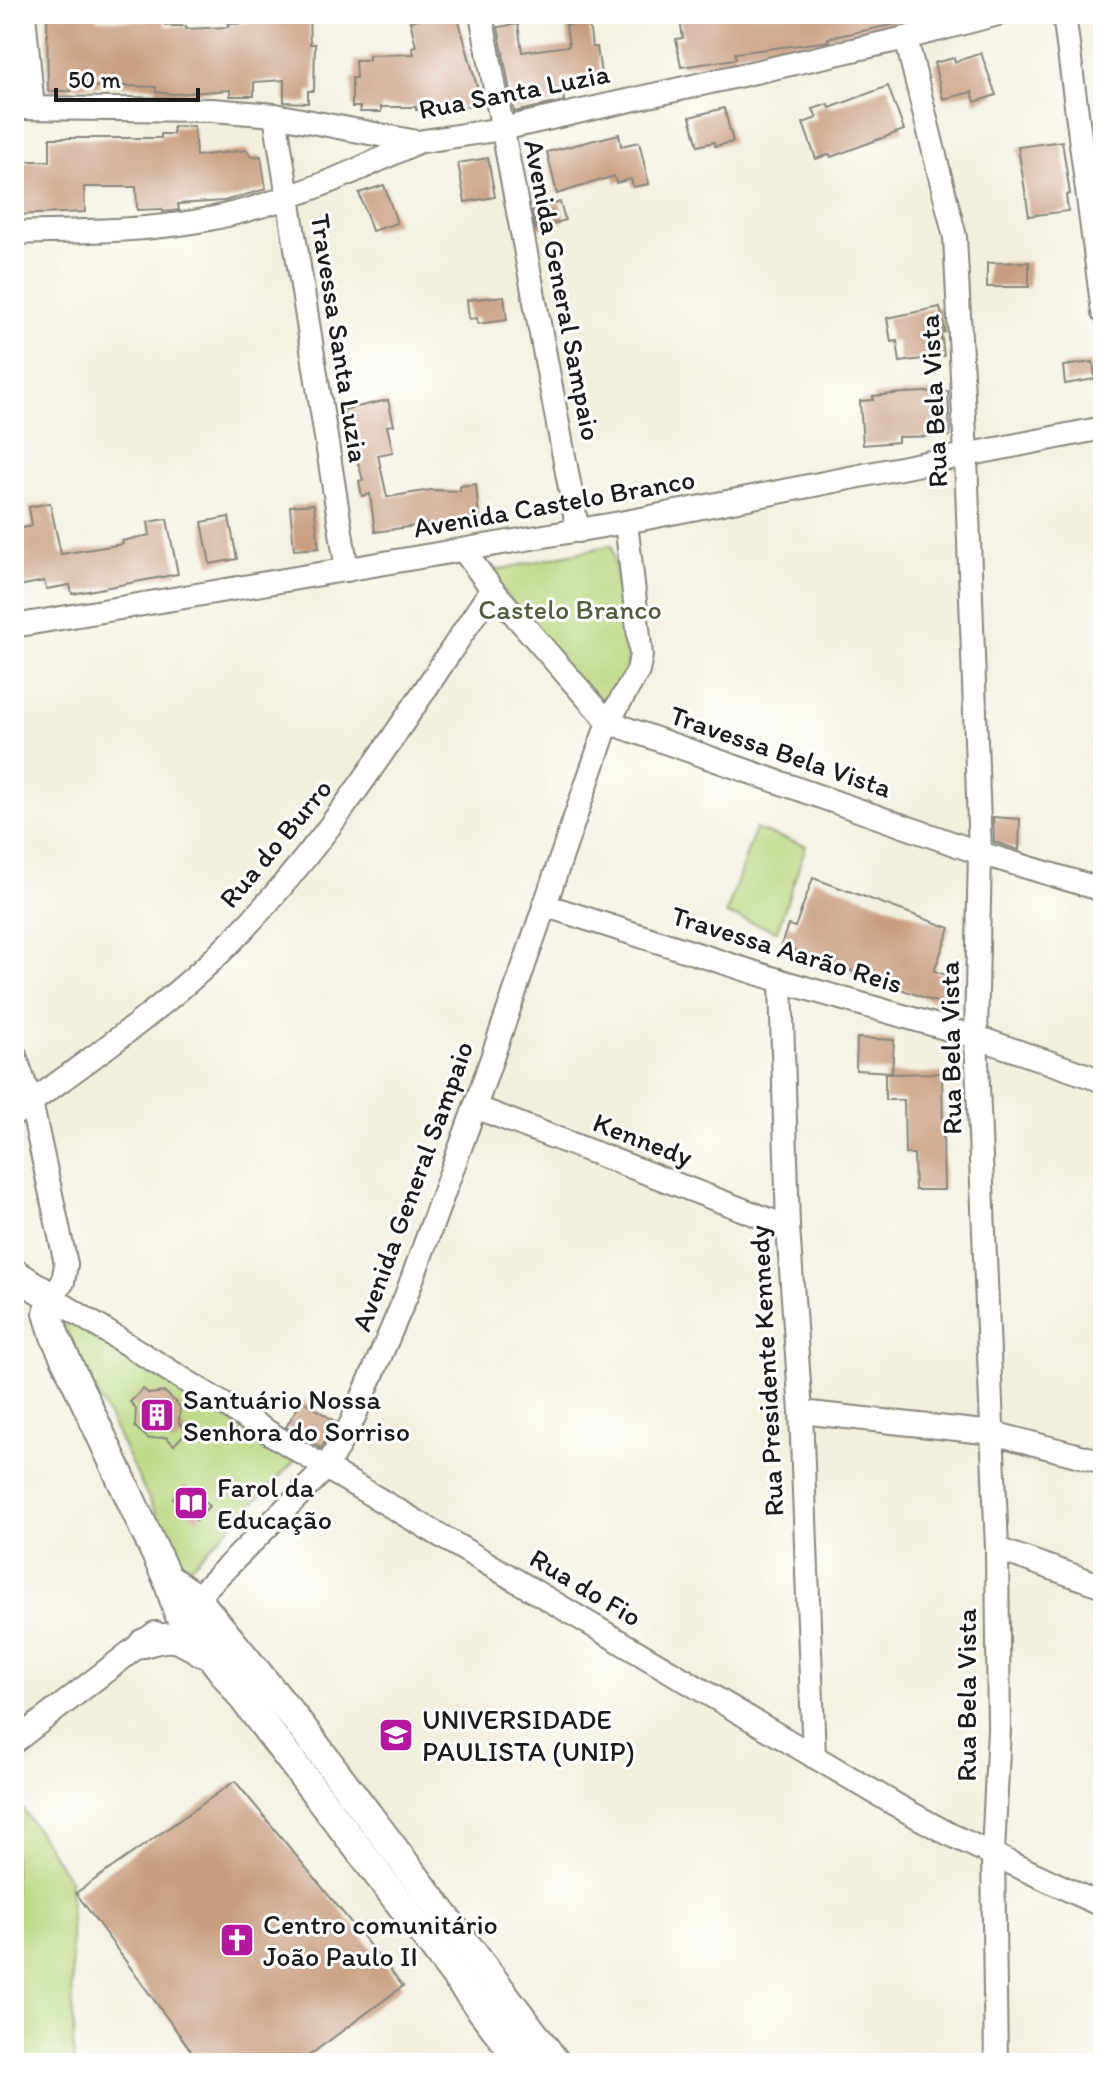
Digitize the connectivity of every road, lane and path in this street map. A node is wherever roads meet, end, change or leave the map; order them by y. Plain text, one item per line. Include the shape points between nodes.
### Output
1 (24, 14) edge
2 (481, 14) edge
3 (998, 14) edge
4 (1064, 14) edge
5 (906, 38) junction
6 (24, 108) edge
7 (275, 115) junction
8 (502, 129) junction
9 (417, 142) junction
10 (287, 197) junction
11 (14, 233) edge
12 (1103, 312) edge
13 (1103, 428) edge
14 (966, 456) junction
15 (626, 522) junction
16 (578, 531) junction
17 (464, 551) junction
18 (347, 570) junction
19 (492, 589) junction
20 (14, 626) edge
21 (608, 722) junction
22 (980, 853) junction
23 (1103, 890) edge
24 (544, 905) junction
25 (781, 981) junction
26 (976, 1037) junction
27 (14, 1053) edge
28 (1103, 1081) edge
29 (475, 1107) junction
30 (23, 1108) edge
31 (788, 1227) junction
32 (14, 1273) edge
33 (51, 1297) junction
34 (801, 1412) junction
35 (993, 1433) junction
36 (1103, 1462) edge
37 (326, 1468) junction
38 (997, 1549) junction
39 (1103, 1586) edge
40 (187, 1606) junction
41 (144, 1643) junction
42 (215, 1661) junction
43 (14, 1742) edge
44 (814, 1757) junction
45 (993, 1853) junction
46 (1103, 1906) edge
47 (490, 1976) junction
48 (467, 1992) junction
49 (513, 2006) junction
50 (490, 2022) junction
51 (522, 2063) edge
52 (556, 2063) edge
53 (996, 2063) edge

1 - 6 street
2 - 8 street, Avenida General Sampaio
3 - 5 street, Rua Santa Luzia
4 - 12 street
5 - 8 street, Rua Santa Luzia
5 - 14 street, Rua Bela Vista via 955,237
6 - 7 street, Rua Santa Luzia
7 - 9 street, Rua Santa Luzia
7 - 10 street, Travessa Santa Luzia
8 - 9 street, Rua Santa Luzia
8 - 16 street, Avenida General Sampaio
9 - 10 street
10 - 11 street via 200,221
10 - 18 street, Travessa Santa Luzia
13 - 14 street, Avenida Castelo Branco
14 - 15 street, Avenida Castelo Branco
14 - 22 street, Rua Bela Vista
15 - 16 street, Avenida Castelo Branco
15 - 21 street, Avenida General Sampaio via 641,655 638,671
16 - 17 street, Avenida Castelo Branco
17 - 18 street, Avenida Castelo Branco
17 - 19 street
18 - 20 street, Avenida Castelo Branco
19 - 21 street, Travessa Bela Vista
19 - 30 street, Rua do Burro via 373,770 304,862 229,945
21 - 22 street, Travessa Bela Vista
21 - 24 street, Avenida General Sampaio
22 - 23 street, Travessa Bela Vista
22 - 26 street, Rua Bela Vista
24 - 25 street, Travessa Aarão Reis
24 - 29 street, Avenida General Sampaio
25 - 26 street, Travessa Aarão Reis
25 - 31 street, Rua Presidente Kennedy
26 - 28 street, Travessa Aarão Reis
26 - 35 street, Rua Bela Vista
27 - 30 street
29 - 31 street, Kennedy
29 - 37 street, Avenida General Sampaio via 406,1296
30 - 33 street via 66,1264 63,1282
31 - 34 street, Rua Presidente Kennedy
32 - 33 main road
33 - 37 street, Rua do Fio
33 - 40 main road via 48,1313 55,1336 167,1578
34 - 35 street
34 - 44 street, Rua Presidente Kennedy
35 - 36 street
35 - 38 street, Rua Bela Vista
37 - 40 street, Avenida General Sampaio
37 - 44 street, Rua do Fio
38 - 39 street
38 - 45 street, Rua Bela Vista via 999,1729
40 - 41 street, Avenida General Sampaio
40 - 42 main road
40 - 47 main road via 300,1725
41 - 42 main road via 178,1638
41 - 43 street, Avenida General Sampaio
42 - 48 main road
44 - 45 street, Rua do Fio via 949,1834
45 - 46 street, Rua do Fio
45 - 53 street, Rua Bela Vista
47 - 48 main road
47 - 49 main road
48 - 50 main road
49 - 50 main road
49 - 52 main road
50 - 51 main road

